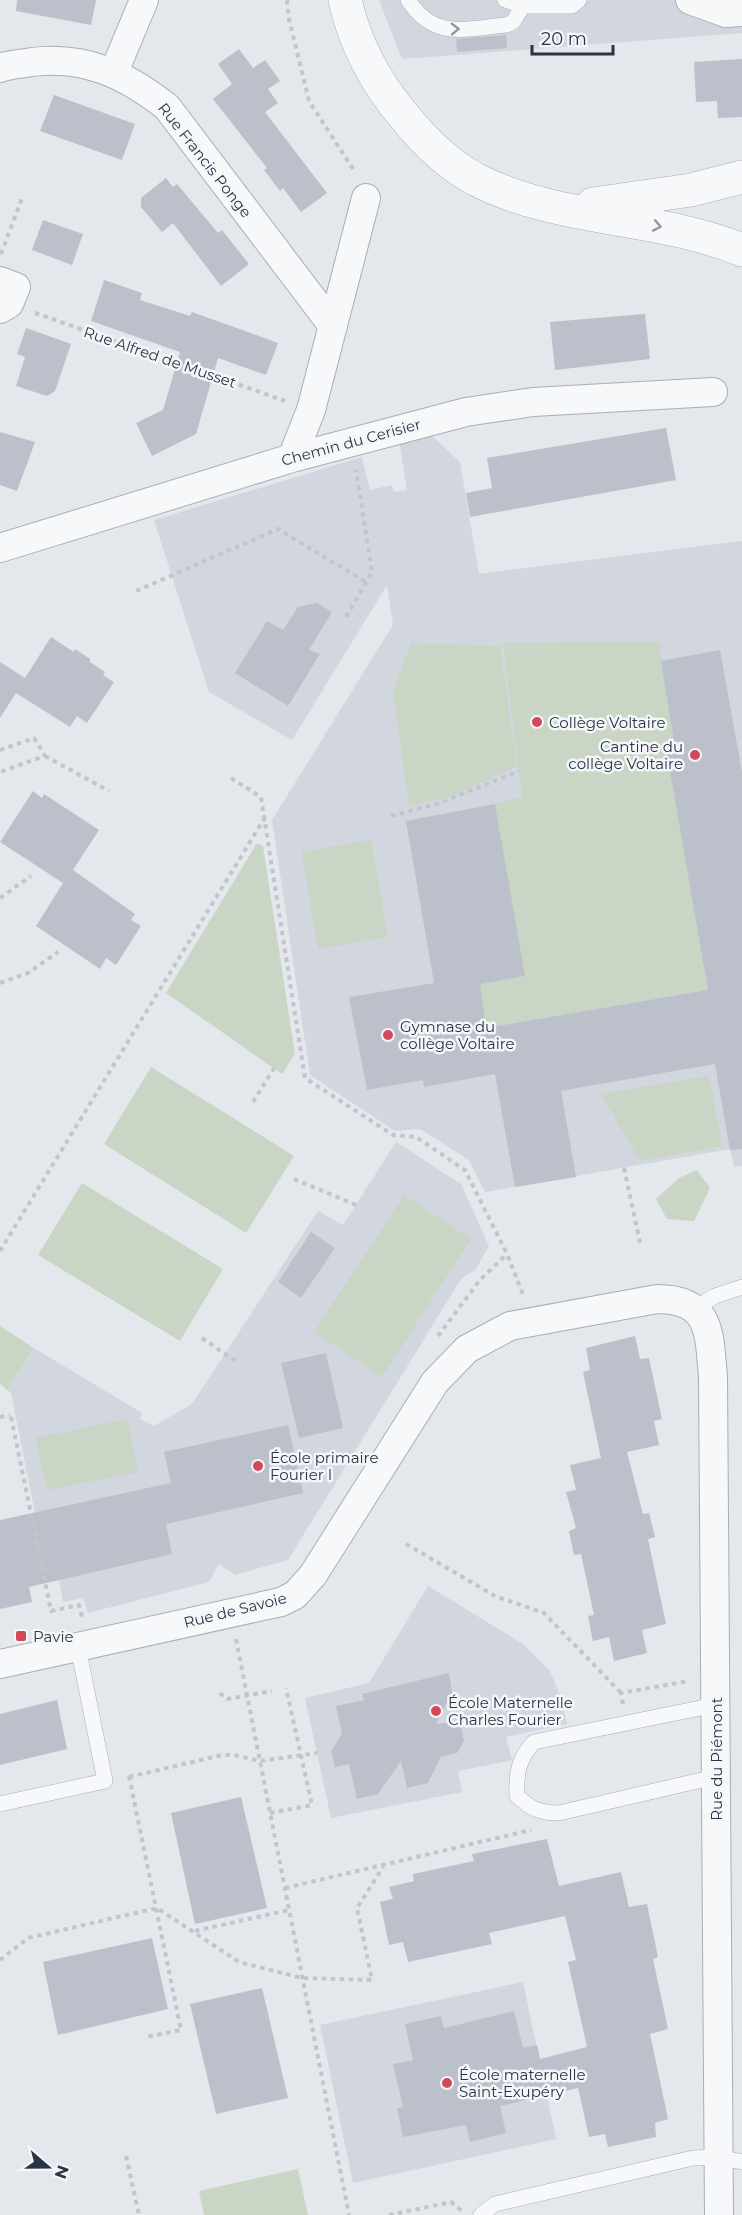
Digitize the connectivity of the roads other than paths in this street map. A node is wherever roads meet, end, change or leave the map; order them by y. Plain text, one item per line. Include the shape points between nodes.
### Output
1 (144, 0) edge
2 (345, 0) edge
3 (408, 0) edge
4 (505, 0) edge
5 (579, 0) edge
6 (690, 0) edge
7 (523, 6) junction
8 (742, 12) edge
9 (0, 68) edge
10 (114, 72) junction
11 (742, 177) edge
12 (366, 198) road end
13 (558, 206) junction
14 (742, 250) edge
15 (333, 326) junction
16 (713, 392) dead end
17 (292, 458) junction
18 (0, 548) edge
19 (742, 1287) edge
20 (695, 1308) junction
21 (78, 1647) junction
22 (0, 1664) edge
23 (715, 1705) junction
24 (715, 1777) junction
25 (0, 1804) edge
26 (730, 2160) edge
27 (481, 2215) edge
28 (719, 2215) edge

1 - 10 street
2 - 13 street via 374,75 432,146 474,178 513,195
3 -> 7 lane via 428,23 447,30 506,25 513,22
4 - 7 lane
5 - 7 lane via 572,6
6 - 8 street via 726,13
9 - 10 street, Rue Francis Ponge via 49,60 86,63
10 - 15 street, Rue Francis Ponge via 168,107
11 - 13 street via 625,201
12 - 15 street
13 -> 14 street via 695,234
15 - 17 street via 311,410
16 - 17 street, Chemin du Cerisier via 533,402 466,411
17 - 18 street, Chemin du Cerisier
19 - 20 lane
20 - 21 street, Rue de Savoie via 657,1299 510,1326 488,1336 450,1364 435,1382 313,1575 295,1594 280,1602
20 - 23 street, Rue du Piémont via 708,1331 713,1377
21 - 22 street, Rue de Savoie
21 - 25 lane via 105,1781
23 - 24 street, Rue du Piémont
23 - 24 lane via 534,1742 523,1753 516,1774 518,1796 530,1809 544,1813 559,1813
24 - 26 street, Rue du Piémont
26 - 27 lane via 693,2158 495,2204
26 - 28 street, Rue du Piémont

